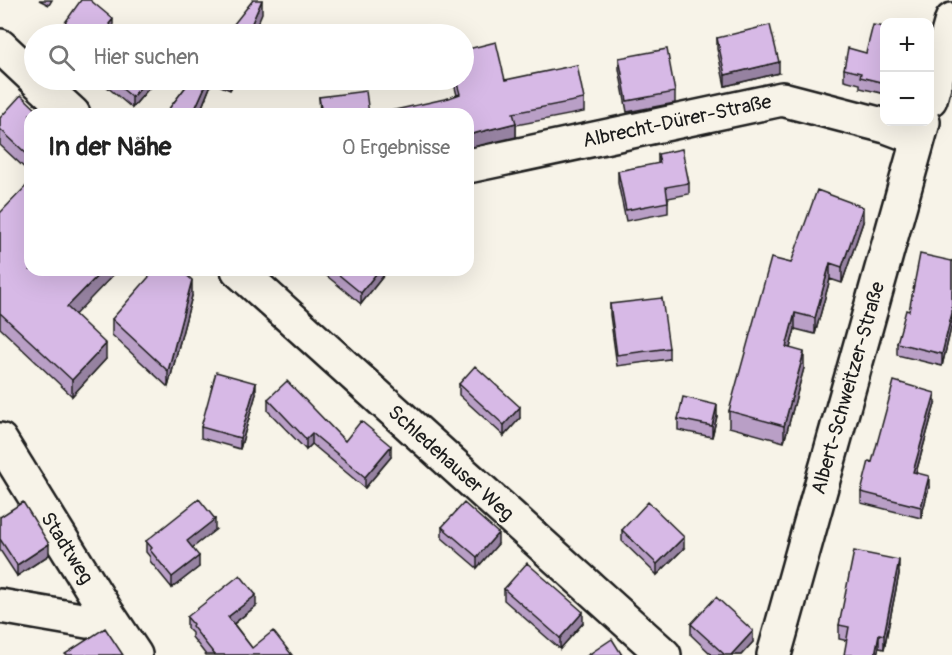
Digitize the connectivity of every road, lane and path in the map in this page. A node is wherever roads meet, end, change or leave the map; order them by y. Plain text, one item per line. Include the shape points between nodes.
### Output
1 (952, 20) edge
2 (0, 46) edge
3 (24, 69) edge
4 (934, 85) edge
5 (47, 90) edge
6 (66, 108) edge
7 (920, 130) edge
8 (474, 165) edge
9 (253, 276) edge
10 (0, 440) edge
11 (0, 606) edge
12 (107, 613) junction
13 (135, 655) edge
14 (664, 655) edge
15 (774, 655) edge

1 - 4 street
2 - 3 street
5 - 6 street
7 - 8 street, Albrecht-Dürer-Straße via 886,126 782,99
7 - 15 street, Albert-Schweitzer-Straße
9 - 14 street, Schledehauser Weg
10 - 12 street, Stadtweg
11 - 12 street via 87,621
12 - 13 street, Stadtweg

